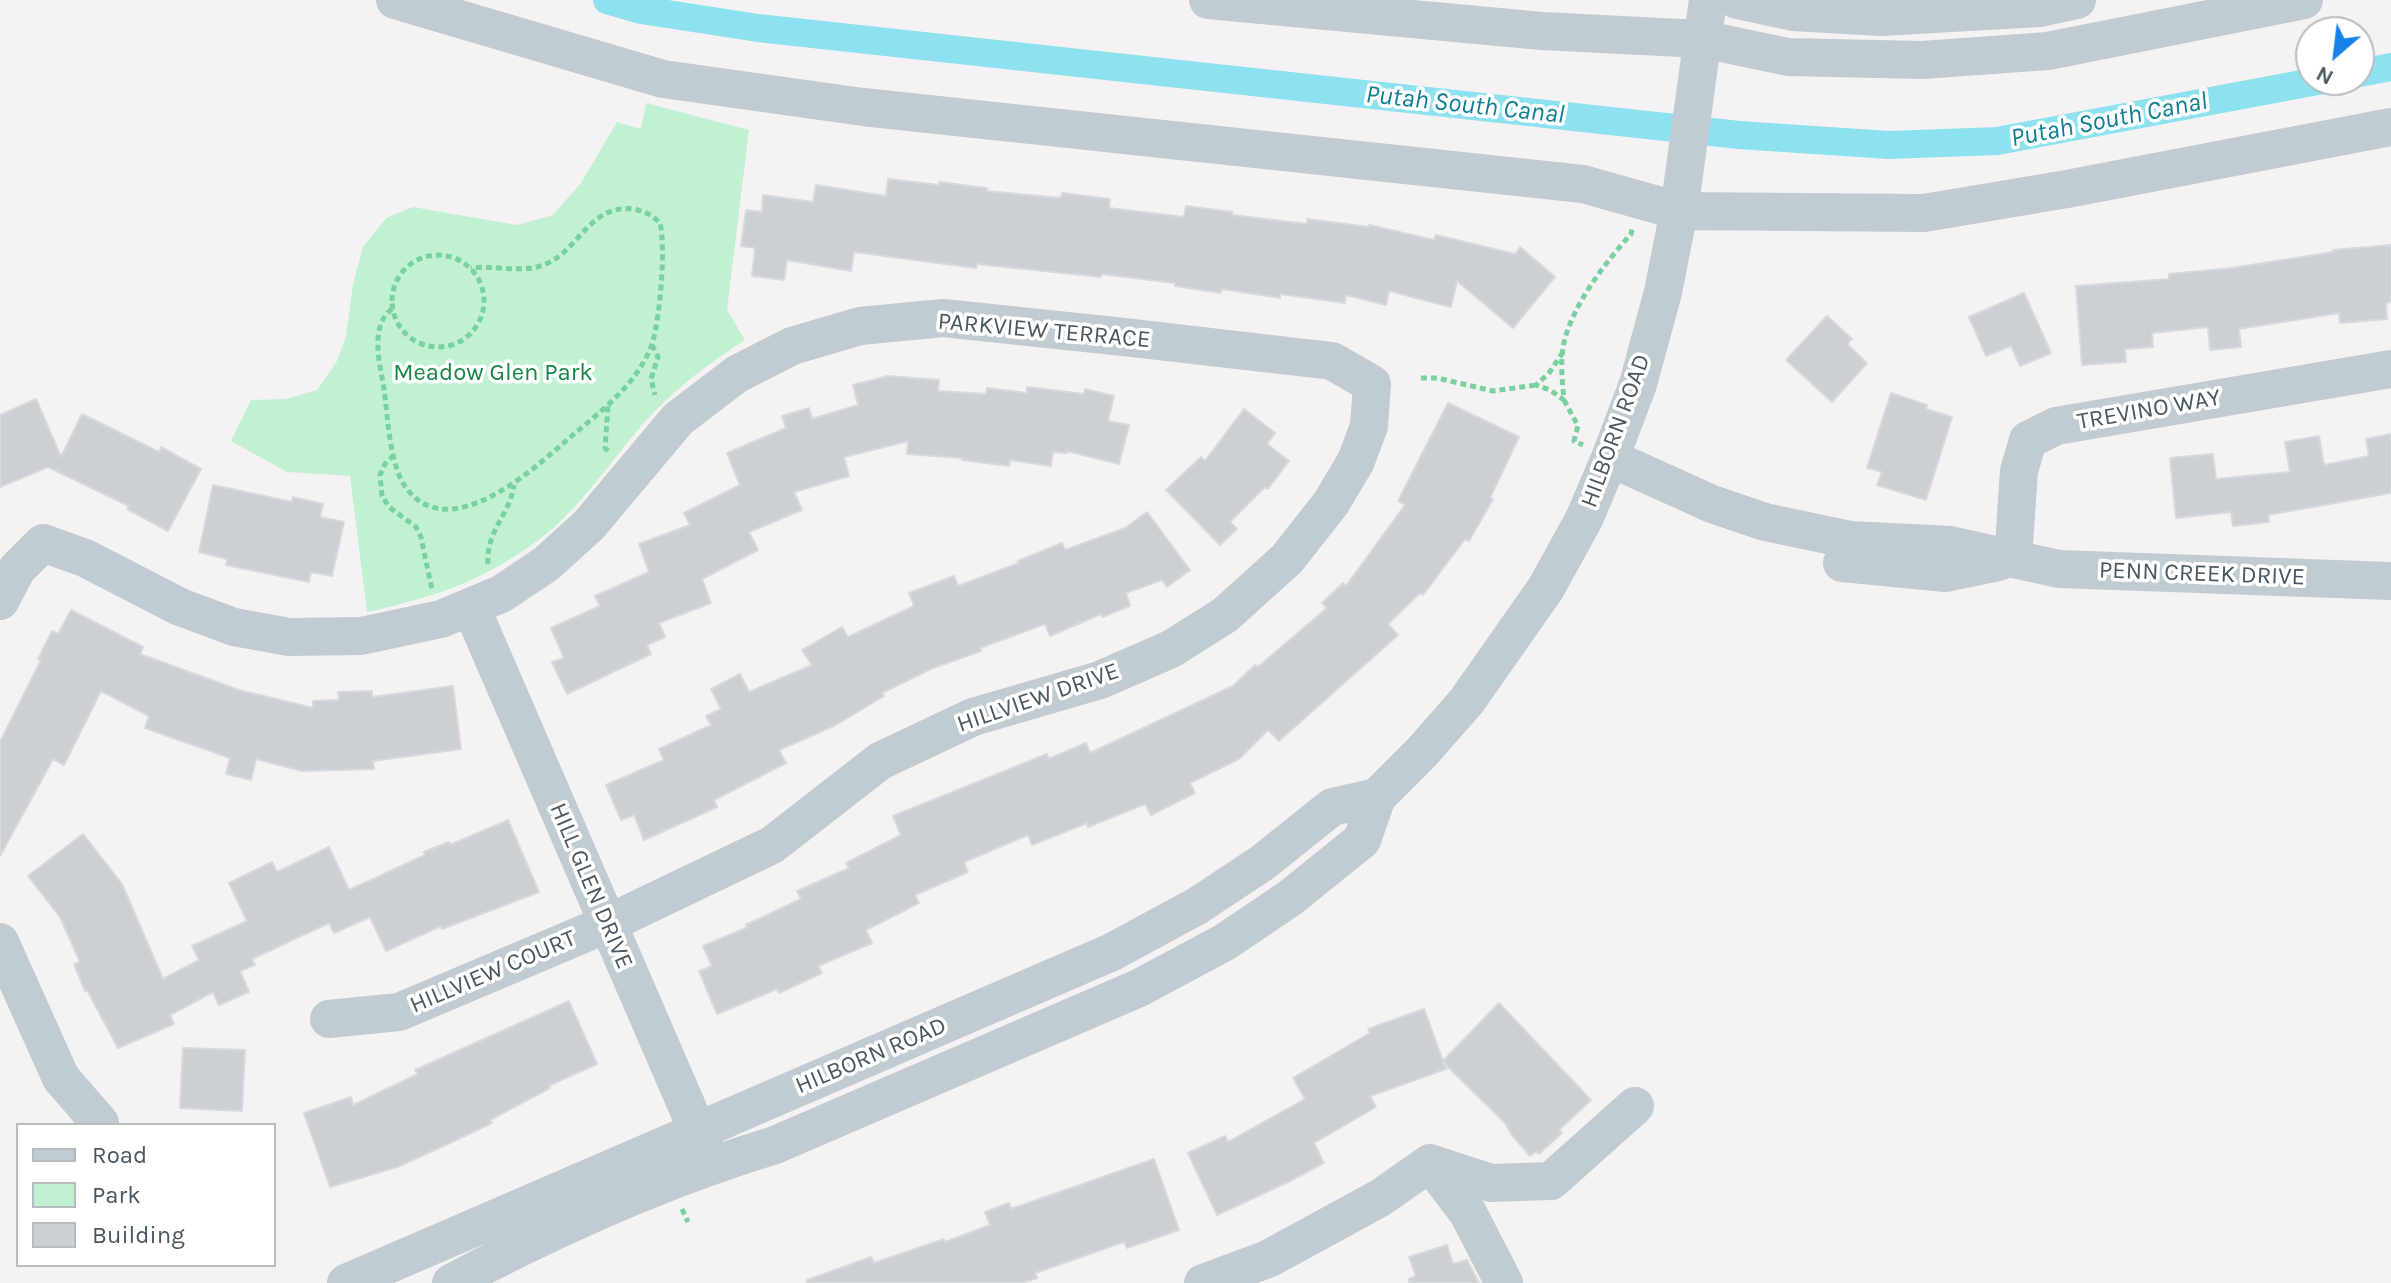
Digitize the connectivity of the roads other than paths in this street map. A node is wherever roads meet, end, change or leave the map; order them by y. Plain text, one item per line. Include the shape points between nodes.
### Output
1 (395, 0) edge
2 (1208, 0) edge
3 (1708, 0) edge
4 (1737, 0) edge
5 (2077, 0) edge
6 (2304, 0) edge
7 (1701, 48) junction
8 (2391, 127) edge
9 (1680, 200) junction
10 (2391, 369) edge
11 (1372, 384) joint
12 (1610, 458) junction
13 (1765, 522) junction
14 (1851, 540) junction
15 (2013, 559) junction
16 (1906, 569) junction
17 (2391, 581) edge
18 (0, 601) edge
19 (471, 607) junction
20 (607, 924) junction
21 (0, 942) edge
22 (329, 1019) dead end
23 (1635, 1106) dead end
24 (100, 1123) edge
25 (705, 1147) junction
26 (1430, 1163) junction
27 (346, 1283) edge
28 (451, 1283) edge
29 (1203, 1283) edge
30 (1504, 1283) edge

1 - 9 street via 663,79 863,107 1583,184 1636,199
2 - 7 street
3 - 7 street, HILBORN ROAD
4 - 5 street via 1793,12 1881,17 2040,8
6 - 7 street via 2048,51 1922,60 1788,57
7 - 9 street, HILBORN ROAD
8 - 9 street via 1924,213
9 - 12 street, HILBORN ROAD via 1663,292 1638,384
10 - 15 street, TREVINO WAY via 2056,426 2028,440 2019,471
11 - 19 street, PARKVIEW TERRACE via 1332,361 1153,340 943,318 860,326 792,346 737,374 678,419 589,525 546,564
11 - 20 street, HILLVIEW DRIVE via 1369,426 1331,503 1287,559 1225,615 1171,649 1100,680 973,717 880,761 772,845
12 - 13 street, PENN CREEK DRIVE
12 - 25 street, HILBORN ROAD via 1584,519 1502,653 1466,702 1377,797 1332,807 1236,881 1112,952
13 - 14 street, PENN CREEK DRIVE
13 - 16 street, PENN CREEK DRIVE via 1800,553
14 - 15 street, PENN CREEK DRIVE via 1950,545
14 - 16 street, PENN CREEK DRIVE
15 - 16 street, PENN CREEK DRIVE via 1946,573
15 - 17 street, PENN CREEK DRIVE via 2059,569
18 - 19 street, PARKVIEW TERRACE via 17,569 43,543 85,558 180,607 234,627 289,637 361,636
19 - 20 street, HILL GLEN DRIVE
20 - 22 street, HILLVIEW COURT via 399,1012
20 - 25 street, HILL GLEN DRIVE
21 - 24 street via 61,1078
23 - 26 street via 1551,1181 1491,1183
25 - 27 street, HILBORN ROAD
25 - 28 street, HILBORN ROAD
26 - 29 street via 1380,1198 1268,1259
26 - 30 street via 1468,1213

